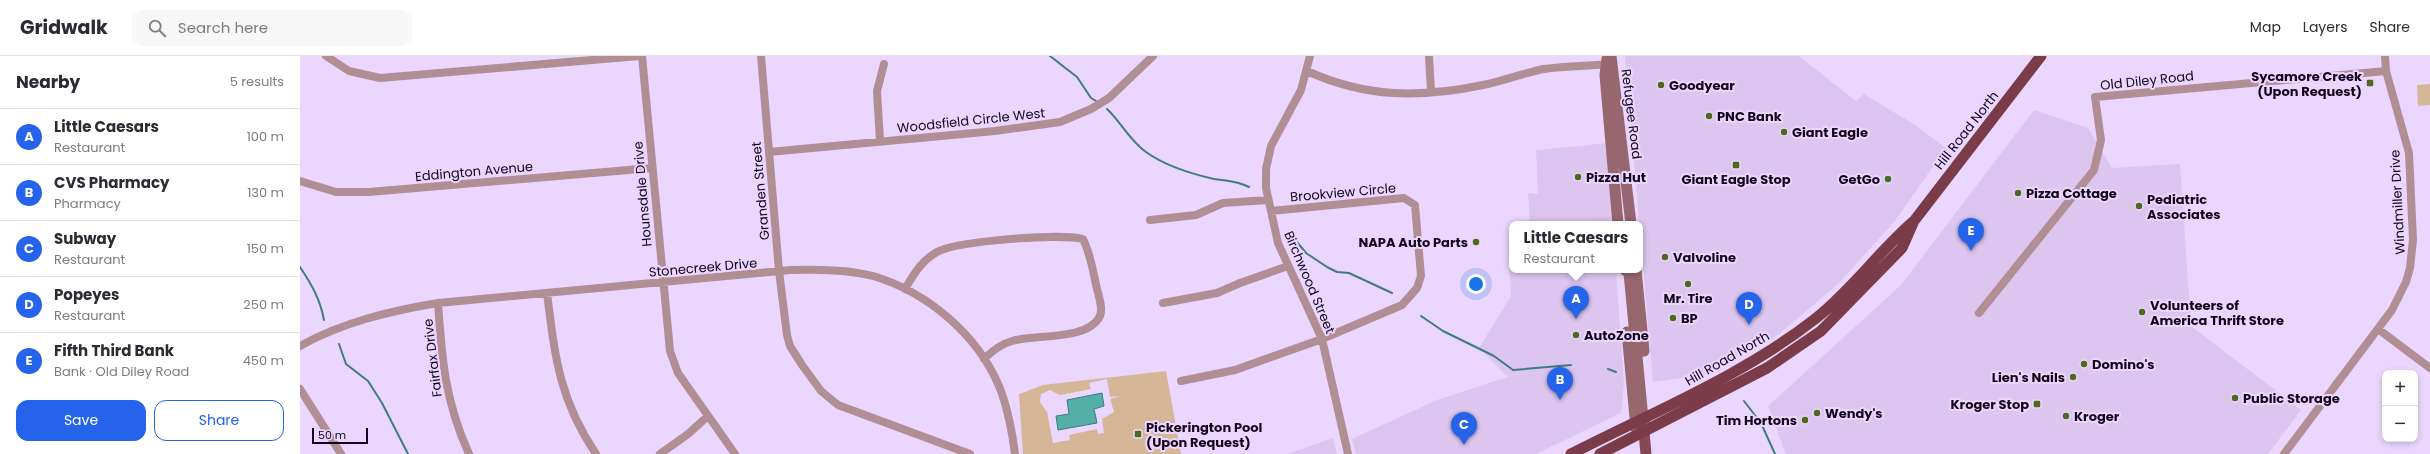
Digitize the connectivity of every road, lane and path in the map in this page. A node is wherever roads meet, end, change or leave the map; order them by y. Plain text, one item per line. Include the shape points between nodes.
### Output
1 (326, 56) edge
2 (640, 56) edge
3 (761, 56) edge
4 (1153, 56) edge
5 (1310, 56) edge
6 (1429, 56) edge
7 (2041, 56) edge
8 (2385, 56) edge
9 (1609, 60) edge
10 (884, 64) dead end
11 (2386, 70) junction
12 (1307, 71) junction
13 (1432, 91) junction
14 (880, 141) junction
15 (769, 152) junction
16 (652, 168) junction
17 (300, 181) edge
18 (1268, 200) junction
19 (1271, 211) junction
20 (1150, 220) dead end
21 (1618, 221) edge
22 (1631, 221) edge
23 (1914, 221) junction
24 (1288, 266) junction
25 (779, 271) junction
26 (1629, 273) edge
27 (1636, 273) edge
28 (662, 283) junction
29 (905, 289) junction
30 (547, 293) junction
31 (438, 303) junction
32 (1163, 303) dead end
33 (1979, 312) dead end
34 (2378, 329) junction
35 (1322, 339) junction
36 (300, 346) edge
37 (984, 358) junction
38 (2430, 368) edge
39 (1181, 381) dead end
40 (300, 389) edge
41 (708, 416) junction
42 (1643, 425) junction
43 (341, 454) edge
44 (469, 454) edge
45 (596, 454) edge
46 (660, 454) edge
47 (735, 454) edge
48 (970, 454) edge
49 (1013, 454) edge
50 (1348, 454) edge
51 (1571, 454) edge
52 (1600, 454) edge
53 (1639, 454) edge
54 (1646, 454) edge
55 (1653, 454) edge
56 (2284, 454) edge

1 - 2 street via 349,70 380,78
2 - 16 street, Hounsdale Drive
3 - 15 street, Granden Street
4 - 14 street, Woodsfield Circle West via 1109,98 1086,112 1060,122 1016,129
5 - 12 street, Birchwood Street
6 - 13 street
7 - 23 highway, Hill Road North
8 - 11 street, Windmiller Drive
9 - 13 street via 1548,69 1482,85
9 - 21 main road, Refugee Road via 1605,75
9 - 22 main road, Refugee Road
10 - 14 street via 877,91
11 - 33 street, Old Diley Road via 2095,97 2101,140 2094,170
11 - 34 street, Windmiller Drive via 2408,153 2413,240 2412,261 2406,282 2396,304
12 - 13 street via 1364,91 1403,94
12 - 18 street, Birchwood Street via 1302,90 1271,146 1265,178
14 - 15 street, Woodsfield Circle West
15 - 25 street, Granden Street
16 - 17 street, Eddington Avenue via 369,192 336,192
16 - 28 street, Hounsdale Drive
18 - 19 street, Birchwood Street
18 - 20 street via 1223,203 1196,215
19 - 24 street, Birchwood Street via 1278,243
19 - 35 street, Brookview Circle via 1404,198 1415,205 1421,276 1417,288 1402,305
23 - 42 highway, Hill Road North via 1811,322 1777,346
23 - 42 highway, Hill Road North via 1902,248 1821,331 1767,368
24 - 32 street via 1217,293
24 - 35 street, Birchwood Street
25 - 28 street, Stonecreek Drive
25 - 29 street, Stonecreek Drive via 857,273
25 - 48 street, Granden Street via 790,346 829,400 848,410
26 - 42 main road
27 - 42 main road
28 - 30 street, Stonecreek Drive
28 - 41 street, Hounsdale Drive via 668,343 674,364
29 - 37 street, Stonecreek Drive via 938,309 954,323
29 - 37 street via 916,270 927,259 946,248 1061,236 1083,239 1088,249 1100,303 1100,316 1095,323 1076,332 1012,341 993,350
30 - 31 street, Stonecreek Drive
30 - 45 street via 561,384 575,419
31 - 36 street, Stonecreek Drive via 405,308 362,320
31 - 44 street, Fairfax Drive via 446,390
34 - 38 street
34 - 56 street, Windmiller Drive
35 - 39 street via 1235,370
35 - 50 street, Birchwood Street
37 - 49 street, Stonecreek Drive via 1003,396 1009,418
40 - 43 street
41 - 46 street
41 - 47 street, Hounsdale Drive
42 - 51 highway, Hill Road North
42 - 52 highway, Hill Road North
42 - 53 main road
42 - 54 main road
42 - 55 main road

